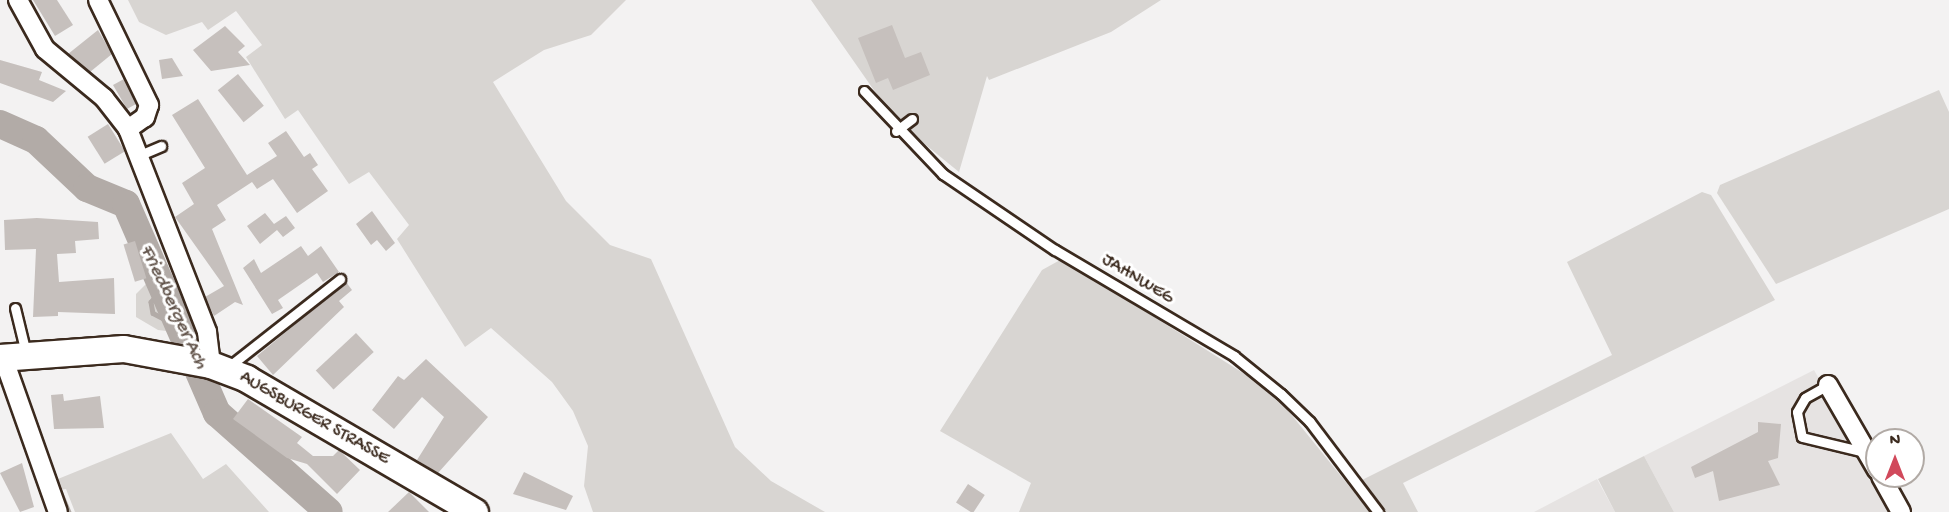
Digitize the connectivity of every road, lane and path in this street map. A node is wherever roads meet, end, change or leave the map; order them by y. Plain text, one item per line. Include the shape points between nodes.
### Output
1 (18, 0) edge
2 (98, 0) edge
3 (864, 91) dead end
4 (912, 119) dead end
5 (128, 129) junction
6 (896, 131) junction
7 (161, 146) dead end
8 (140, 155) junction
9 (340, 279) dead end
10 (6, 318) dead end
11 (10, 356) edge
12 (205, 363) junction
13 (1828, 385) joint
14 (1865, 448) edge
15 (1865, 452) edge
16 (1888, 488) edge
17 (58, 512) edge
18 (475, 512) edge
19 (1378, 512) edge
20 (1901, 512) edge

1 - 5 street via 45,49 104,98
2 - 5 street via 149,105 145,117
3 - 6 lane, JAHNWEG
4 - 6 lane
5 - 8 street
6 - 19 lane, JAHNWEG via 942,174 1055,250 1234,356 1310,422
7 - 8 lane
8 - 12 street via 207,332
9 - 12 lane
10 - 11 lane via 16,311
11 - 12 main road, AUGSBURGER STRASSE via 124,349
11 - 17 street
12 - 18 main road, AUGSBURGER STRASSE
13 - 14 street
13 - 15 lane via 1805,398 1797,412 1802,437
16 - 20 street

